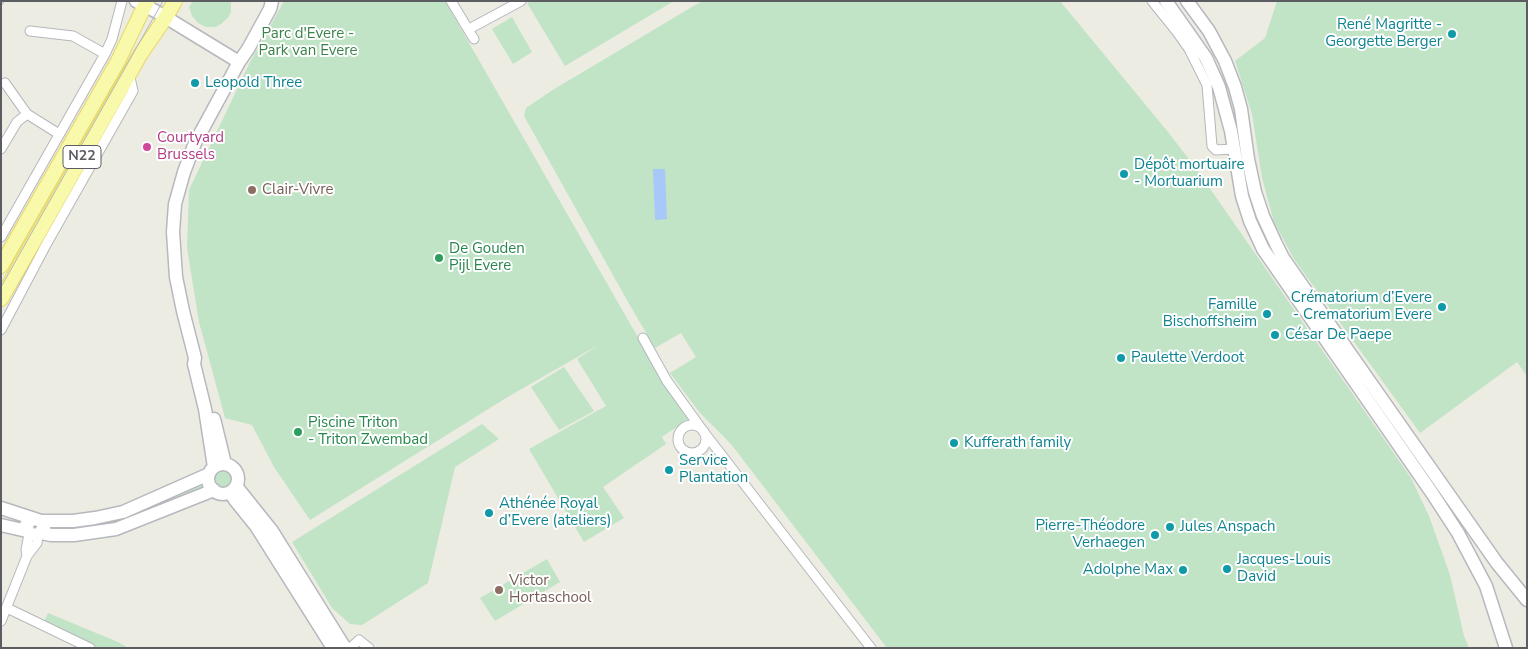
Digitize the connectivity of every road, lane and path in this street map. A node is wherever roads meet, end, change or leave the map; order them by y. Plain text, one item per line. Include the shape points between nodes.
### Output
1 (122, 1) edge
2 (175, 1) edge
3 (271, 1) edge
4 (451, 1) edge
5 (1187, 1) edge
6 (1157, 2) edge
7 (143, 3) edge
8 (515, 3) edge
9 (166, 18) junction
10 (469, 30) junction
11 (30, 31) dead end
12 (474, 39) dead end
13 (106, 54) junction
14 (239, 62) junction
15 (129, 73) junction
16 (5, 83) dead end
17 (27, 114) junction
18 (60, 134) junction
19 (1247, 148) junction
20 (1, 149) edge
21 (1233, 149) junction
22 (1, 236) edge
23 (1, 266) edge
24 (1, 299) edge
25 (1, 330) edge
26 (643, 338) dead end
27 (216, 468) junction
28 (233, 488) junction
29 (214, 490) junction
30 (1, 508) edge
31 (1, 525) edge
32 (35, 529) junction
33 (1527, 600) edge
34 (7, 608) junction
35 (1, 621) edge
36 (90, 648) edge
37 (333, 648) edge
38 (345, 648) edge
39 (350, 648) edge
40 (369, 648) edge
41 (871, 648) edge
42 (1506, 648) edge

1 - 13 street
2 - 9 main road, N22
3 - 14 street via 270,9
4 - 10 street
5 - 19 street via 1209,31 1231,74
6 - 21 street via 1197,44 1213,72 1226,108
6 - 21 street via 1196,60 1207,85 1212,146 1216,150
7 - 9 street
7 - 23 main road, N22 via 118,61
8 - 10 street
9 - 14 street
9 - 15 main road, N22
10 - 12 street
11 - 13 street via 74,36
13 - 18 street
14 - 27 street via 195,143 176,199 173,232 176,277
15 - 24 main road, N22
15 - 25 street via 133,91
16 - 17 street
17 - 18 street
17 - 20 street via 17,122
18 - 22 street
19 - 21 street
19 - 33 street via 1255,192 1283,258 1486,547
21 - 42 street via 1242,196 1263,249 1458,533 1486,586
26 - 41 street via 667,381
27 - 28 street via 233,467 238,477
27 - 29 street via 209,483
27 - 32 street via 123,512
28 - 29 street via 222,493
28 - 37 street via 235,500 256,526
28 - 38 street via 272,531
29 - 32 street via 116,529 51,535
30 - 32 street
31 - 32 street
32 - 34 street
34 - 35 street
34 - 36 street
39 - 40 street via 360,640

